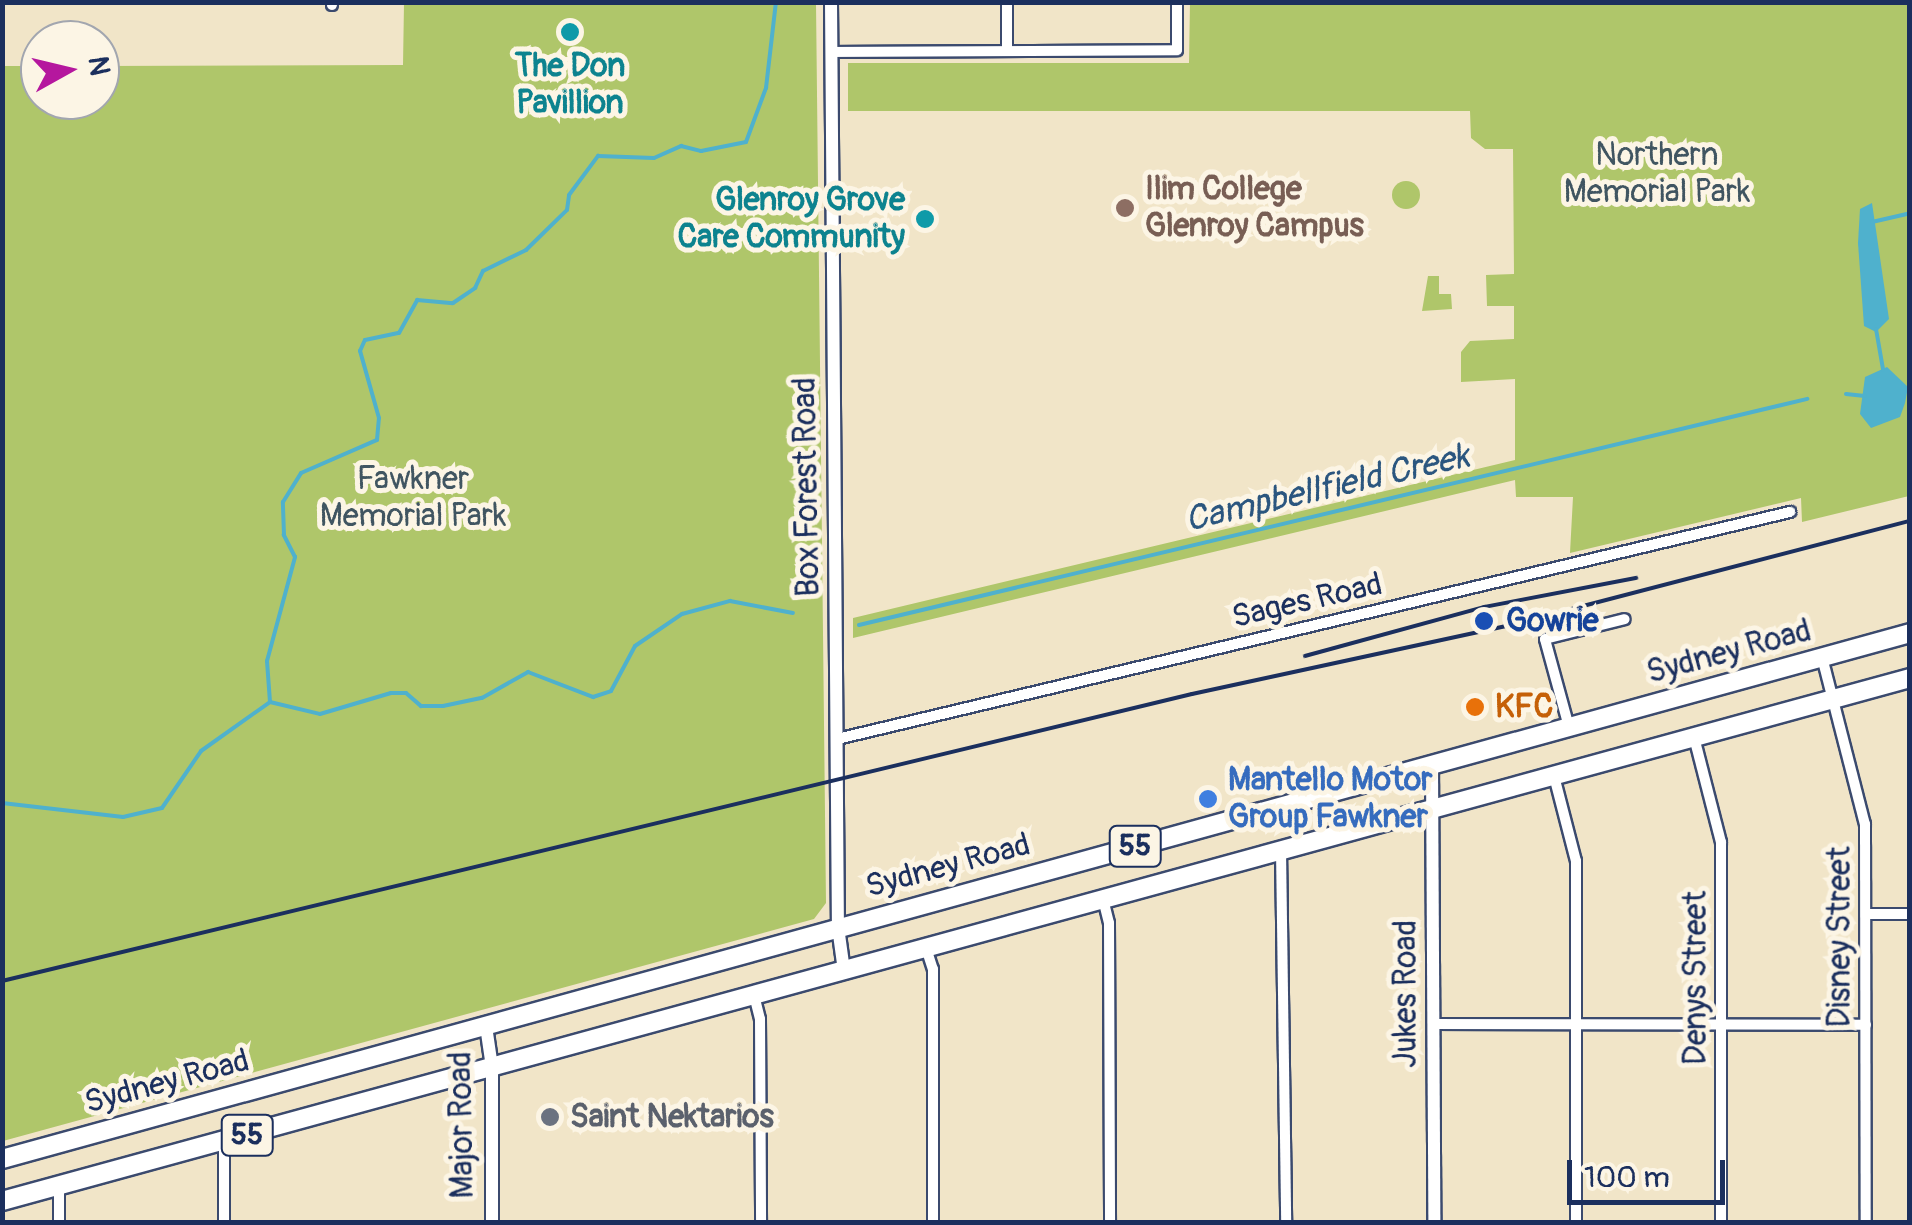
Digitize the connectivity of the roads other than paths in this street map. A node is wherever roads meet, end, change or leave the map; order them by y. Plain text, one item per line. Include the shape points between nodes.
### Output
1 (831, 2) edge
2 (1007, 2) edge
3 (1177, 2) edge
4 (1007, 50) junction
5 (831, 52) junction
6 (1790, 512) dead end
7 (1625, 619) dead end
8 (1910, 634) edge
9 (1822, 657) junction
10 (1910, 678) edge
11 (1833, 699) junction
12 (1569, 727) junction
13 (1694, 737) junction
14 (837, 739) junction
15 (1432, 765) junction
16 (1554, 776) junction
17 (1433, 808) junction
18 (1280, 850) junction
19 (1103, 899) junction
20 (1866, 914) junction
21 (1910, 914) edge
22 (838, 927) junction
23 (926, 948) junction
24 (844, 970) junction
25 (754, 995) junction
26 (1433, 1024) junction
27 (1576, 1024) junction
28 (1721, 1025) junction
29 (1866, 1025) junction
30 (486, 1026) junction
31 (492, 1067) junction
32 (224, 1141) junction
33 (2, 1158) edge
34 (59, 1186) junction
35 (2, 1201) edge
36 (58, 1222) edge
37 (224, 1222) edge
38 (492, 1222) edge
39 (761, 1222) edge
40 (933, 1222) edge
41 (1110, 1222) edge
42 (1286, 1222) edge
43 (1434, 1222) edge
44 (1576, 1222) edge
45 (1721, 1222) edge
46 (1866, 1222) edge

1 - 5 street, Box Forest Road
2 - 4 street
3 - 4 street via 1178,50
4 - 5 street
5 - 14 street, Box Forest Road
6 - 14 street, Sages Road
7 - 12 street via 1545,640
8 - 9 highway, Sydney Road / 55
9 - 11 street, Disney Street
9 - 12 highway, Sydney Road / 55
10 - 11 highway, 55
11 - 13 highway, 55
11 - 20 street, Disney Street via 1864,815
12 - 15 highway, Sydney Road / 55
13 - 16 highway, 55
13 - 28 street, Denys Street via 1720,836
14 - 22 street, Box Forest Road
15 - 17 street, Jukes Road
15 - 22 highway, Sydney Road / 55
16 - 17 highway, 55
16 - 27 street via 1576,861
17 - 18 highway, 55
17 - 26 street, Jukes Road
18 - 19 highway, 55
18 - 42 street
19 - 23 highway, 55
19 - 41 street via 1110,922
20 - 21 street
20 - 29 street, Disney Street
22 - 24 street, Box Forest Road
22 - 30 highway, Sydney Road / 55
23 - 24 highway, 55
23 - 40 street via 933,969
24 - 25 highway, 55
25 - 31 highway, 55
25 - 39 street via 760,1019
26 - 27 street
26 - 43 street, Jukes Road
27 - 28 street
27 - 44 street
28 - 29 street
28 - 45 street, Denys Street
29 - 46 street, Disney Street
30 - 31 street, Major Road
30 - 33 highway, Sydney Road / 55
31 - 32 highway, 55
31 - 38 street, Major Road
32 - 34 highway, 55
32 - 37 street
34 - 35 highway, 55
34 - 36 street

